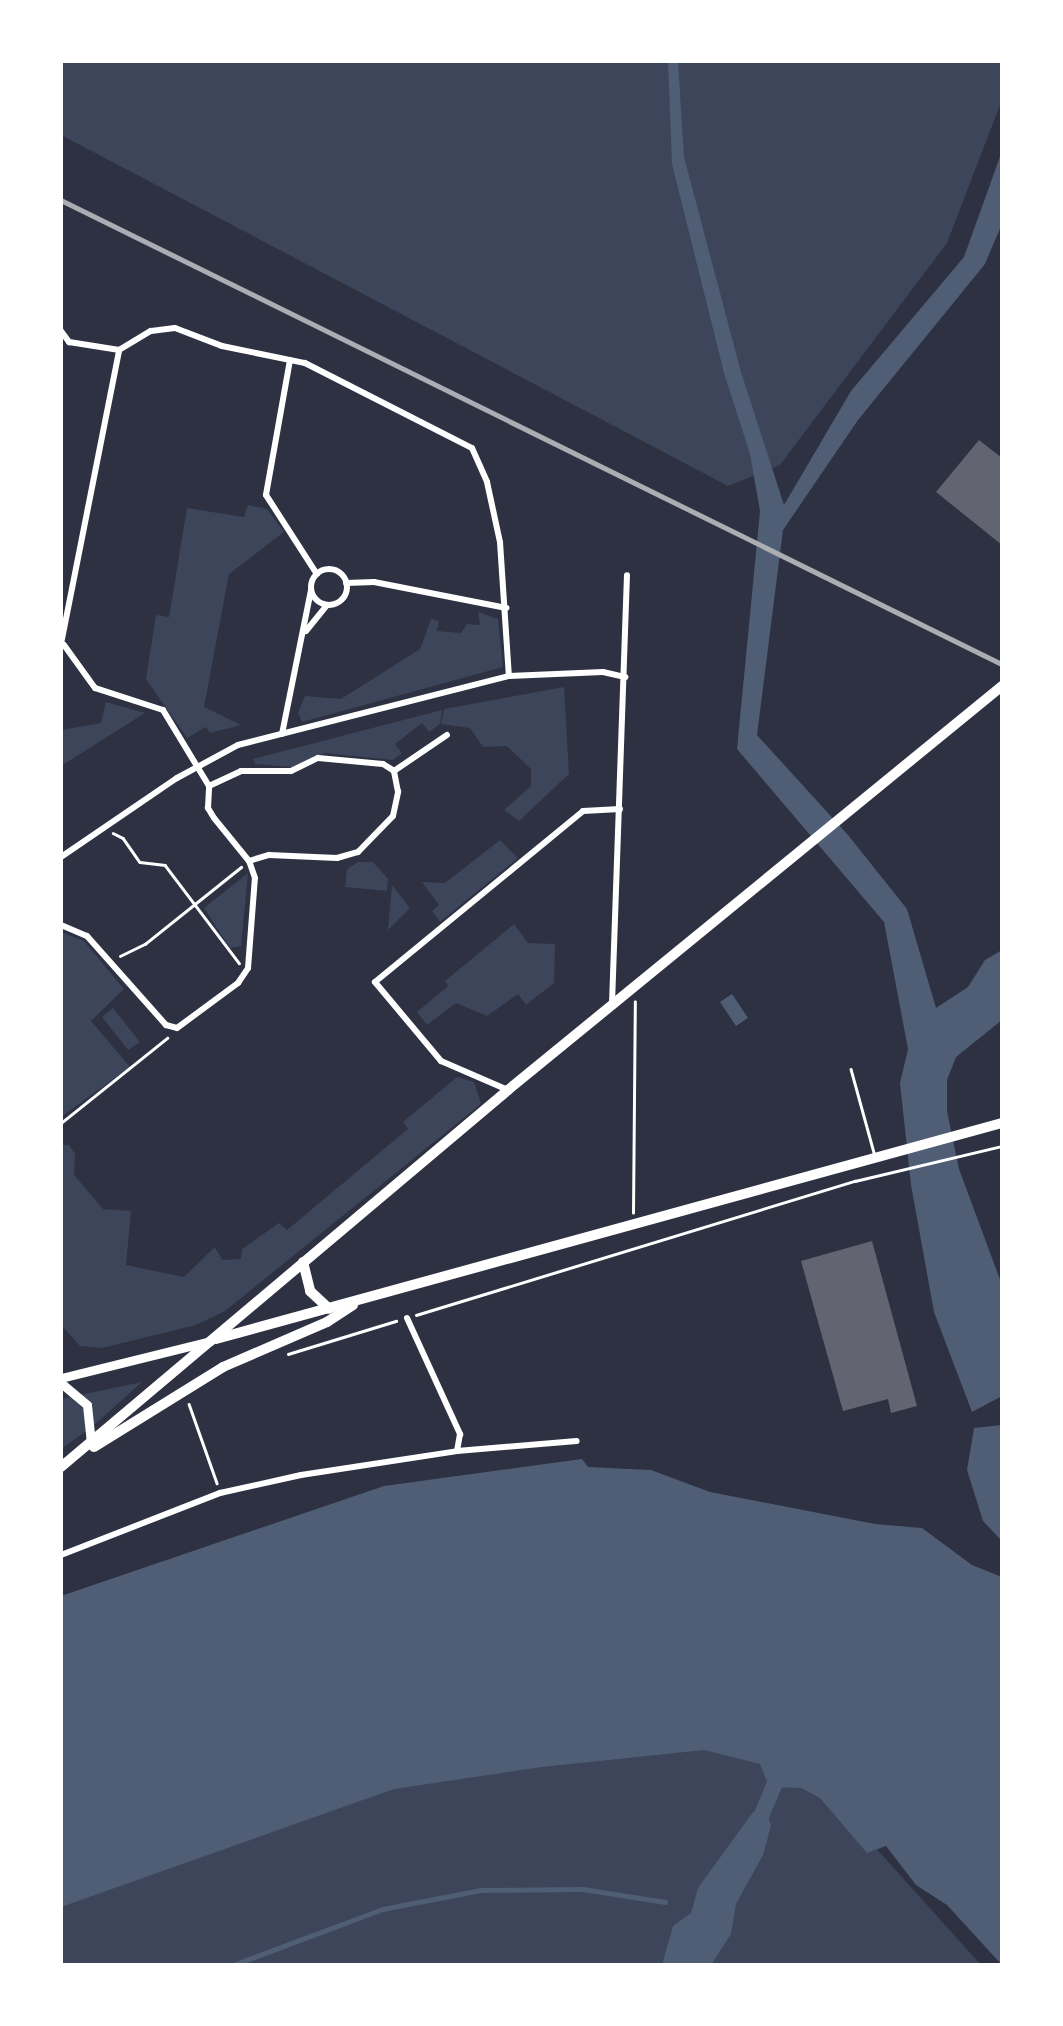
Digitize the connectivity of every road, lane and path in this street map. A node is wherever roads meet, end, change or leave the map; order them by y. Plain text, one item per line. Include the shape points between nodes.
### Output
1 (61, 331) edge
2 (119, 351) junction
3 (290, 360) junction
4 (317, 574) junction
5 (627, 575) dead end
6 (346, 583) junction
7 (311, 590) junction
8 (327, 605) junction
9 (506, 608) junction
10 (306, 631) junction
11 (63, 645) edge
12 (509, 676) junction
13 (625, 677) junction
14 (1002, 686) edge
15 (282, 734) junction
16 (447, 735) dead end
17 (197, 766) junction
18 (394, 771) junction
19 (209, 786) junction
20 (620, 810) junction
21 (99, 828) junction
22 (61, 858) edge
23 (249, 861) junction
24 (193, 906) junction
25 (61, 925) edge
26 (110, 961) junction
27 (248, 968) junction
28 (635, 985) junction
29 (612, 1004) junction
30 (173, 1028) junction
31 (851, 1069) dead end
32 (508, 1090) junction
33 (1002, 1123) edge
34 (61, 1124) edge
35 (1002, 1146) edge
36 (875, 1156) junction
37 (632, 1223) junction
38 (303, 1262) junction
39 (359, 1301) junction
40 (329, 1309) junction
41 (407, 1318) junction
42 (212, 1340) junction
43 (282, 1356) dead end
44 (61, 1380) edge
45 (196, 1394) dead end
46 (578, 1441) dead end
47 (91, 1442) junction
48 (457, 1451) junction
49 (61, 1468) edge
50 (220, 1493) junction
51 (61, 1555) edge

1 - 2 street via 69,342
2 - 3 street via 150,331 175,328 222,346
2 - 11 street
3 - 4 street via 266,495
3 - 9 street via 305,363 472,448 487,482 500,542
4 - 6 street via 334,570
4 - 7 street
5 - 13 street
6 - 8 street via 342,599
6 - 9 street via 374,582
7 - 8 street via 316,600
7 - 10 street
8 - 10 street
9 - 12 street
10 - 15 street
11 - 17 street via 95,688 163,710
12 - 13 street via 603,672
12 - 15 street
13 - 20 street
14 - 28 main road
15 - 17 street via 229,748
16 - 18 street
17 - 19 street
17 - 21 street
18 - 19 street via 383,764 318,758 292,771 241,771
18 - 23 street via 398,792 393,816 358,852 337,858 269,855
19 - 23 street via 208,808
20 - 29 street
20 - 32 street via 583,811 375,982 441,1061
21 - 22 street
21 - 24 path via 123,838 140,862 165,865
23 - 24 path
23 - 27 street via 255,878
24 - 26 path via 145,944
24 - 27 path via 233,959
25 - 26 street via 87,936
26 - 30 street
27 - 30 street via 238,983 200,1015
28 - 29 main road
28 - 37 path
29 - 32 main road
30 - 34 path via 167,1039
31 - 36 lane
32 - 38 main road
33 - 36 main road
35 - 41 path via 855,1181
36 - 37 main road
37 - 39 main road
38 - 40 main road via 310,1291
38 - 42 main road
39 - 40 main road
39 - 49 main road via 327,1322 192,1384
40 - 42 main road
41 - 43 path
41 - 48 street via 460,1434
42 - 44 main road
42 - 47 main road
44 - 47 main road via 87,1405
45 - 50 path via 188,1401
46 - 48 street
47 - 49 main road
48 - 50 street via 301,1475
50 - 51 street

